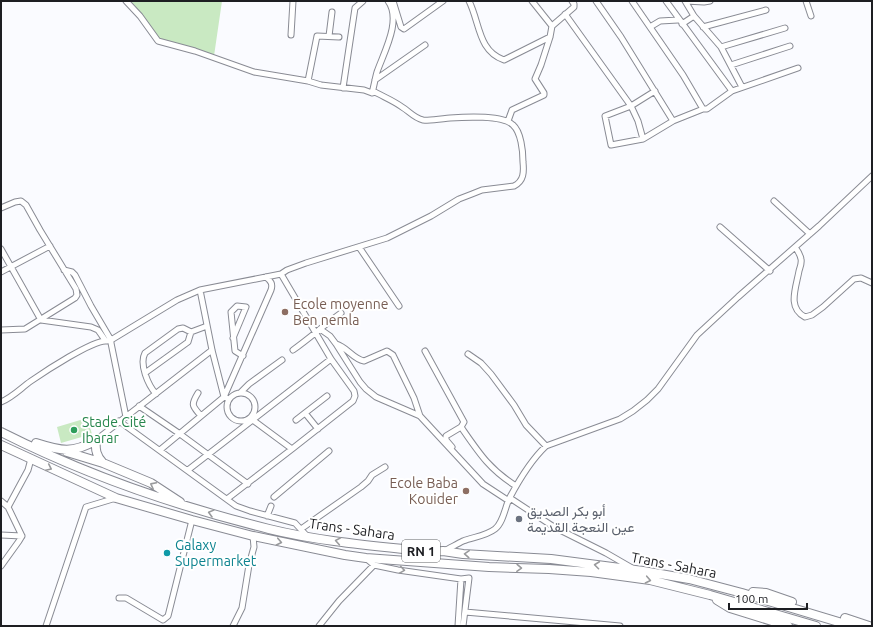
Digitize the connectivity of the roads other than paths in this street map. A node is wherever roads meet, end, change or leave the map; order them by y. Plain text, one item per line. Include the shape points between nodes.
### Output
1 (126, 1) edge
2 (293, 1) edge
3 (363, 1) edge
4 (388, 1) edge
5 (393, 1) edge
6 (443, 1) edge
7 (469, 1) edge
8 (532, 1) edge
9 (573, 1) edge
10 (596, 1) edge
11 (632, 1) edge
12 (666, 1) edge
13 (686, 1) edge
14 (710, 1) edge
15 (806, 1) edge
16 (766, 10) dead end
17 (332, 12) dead end
18 (565, 14) junction
19 (694, 16) junction
20 (811, 16) dead end
21 (680, 22) junction
22 (552, 26) junction
23 (650, 27) junction
24 (703, 27) junction
25 (785, 28) dead end
26 (291, 35) dead end
27 (329, 36) junction
28 (339, 37) dead end
29 (550, 37) junction
30 (425, 45) dead end
31 (790, 46) dead end
32 (721, 47) junction
33 (731, 65) junction
34 (798, 68) dead end
35 (375, 80) junction
36 (308, 81) junction
37 (742, 87) junction
38 (344, 88) junction
39 (655, 91) junction
40 (732, 91) junction
41 (372, 93) junction
42 (631, 106) junction
43 (703, 109) junction
44 (508, 121) junction
45 (673, 121) junction
46 (643, 139) junction
47 (872, 176) edge
48 (774, 201) dead end
49 (1, 208) edge
50 (720, 227) dead end
51 (810, 234) junction
52 (50, 246) junction
53 (359, 247) junction
54 (795, 247) junction
55 (1, 249) edge
56 (11, 267) junction
57 (64, 270) junction
58 (770, 271) junction
59 (1, 272) edge
60 (281, 274) junction
61 (266, 277) junction
62 (872, 283) edge
63 (200, 290) junction
64 (399, 306) dead end
65 (341, 313) dead end
66 (42, 320) junction
67 (207, 326) junction
68 (320, 329) junction
69 (1, 330) edge
70 (191, 332) junction
71 (316, 334) junction
72 (233, 338) junction
73 (104, 340) junction
74 (111, 342) junction
75 (336, 344) junction
76 (212, 350) junction
77 (293, 350) dead end
78 (425, 352) dead end
79 (468, 354) dead end
80 (243, 356) junction
81 (332, 359) junction
82 (282, 360) dead end
83 (145, 373) junction
84 (241, 392) junction
85 (198, 393) dead end
86 (156, 394) junction
87 (326, 396) dead end
88 (227, 398) junction
89 (1, 402) edge
90 (140, 406) junction
91 (305, 413) junction
92 (201, 416) junction
93 (420, 416) junction
94 (126, 417) junction
95 (251, 419) junction
96 (296, 420) dead end
97 (119, 421) junction
98 (461, 427) junction
99 (318, 429) junction
100 (2, 432) edge
101 (180, 434) junction
102 (96, 440) junction
103 (1, 445) edge
104 (546, 446) junction
105 (292, 449) junction
106 (160, 450) junction
107 (64, 451) junction
108 (329, 451) dead end
109 (208, 455) junction
110 (31, 459) junction
111 (103, 464) junction
112 (384, 467) dead end
113 (468, 469) junction
114 (188, 470) junction
115 (248, 484) junction
116 (516, 486) junction
117 (274, 497) dead end
118 (116, 498) junction
119 (227, 499) junction
120 (509, 499) junction
121 (1, 501) edge
122 (8, 506) junction
123 (186, 506) junction
124 (271, 506) dead end
125 (268, 516) junction
126 (192, 520) junction
127 (301, 529) junction
128 (1, 535) edge
129 (22, 536) junction
130 (253, 536) junction
131 (307, 536) junction
132 (443, 551) junction
133 (366, 558) junction
134 (374, 565) junction
135 (1, 566) edge
136 (634, 570) junction
137 (461, 579) junction
138 (742, 593) junction
139 (710, 595) junction
140 (119, 598) dead end
141 (465, 612) junction
142 (46, 626) edge
143 (233, 626) edge
144 (318, 626) edge
145 (458, 626) edge
146 (463, 626) edge
147 (620, 626) edge
148 (788, 626) edge
149 (816, 626) edge
150 (852, 626) edge
151 (869, 626) edge

1 - 36 street via 158,41 254,72
2 - 26 street
3 - 38 street via 355,8
4 - 35 street via 392,9 393,25
5 - 6 street via 401,27 404,29
7 - 29 street via 487,50 496,58 504,60
8 - 22 street
9 - 18 street via 574,7
10 - 39 street
11 - 23 street
12 - 21 street
13 - 14 street
13 - 19 street
15 - 20 street
16 - 24 street
17 - 27 street
18 - 22 street
18 - 42 street
19 - 21 street
19 - 24 street
21 - 23 street via 660,21
21 - 40 street
22 - 29 street
23 - 43 street via 684,75
24 - 32 street
25 - 32 street
27 - 28 street
27 - 36 street via 316,37
29 - 44 street via 535,79 544,95 512,110
30 - 35 street
31 - 33 street
32 - 33 street
33 - 37 street
34 - 37 street
35 - 41 street
36 - 38 street
37 - 40 street
38 - 41 street
39 - 42 street
39 - 45 street
40 - 43 street via 707,109
41 - 44 street via 387,98 423,120 462,117
42 - 46 street
42 - 46 street via 605,116 610,143 612,145
43 - 45 street
44 - 53 street via 514,125 523,157 524,173 518,184 482,190 459,199 394,235
45 - 46 street
47 - 51 street
48 - 51 street
49 - 52 street via 20,201 26,205
50 - 58 street
51 - 54 street
52 - 56 street
52 - 57 street
53 - 60 street via 300,265
53 - 64 street
54 - 58 street
54 - 62 street via 802,260 794,300 798,314 805,317 812,315 854,279 861,278
55 - 56 street
56 - 59 street
56 - 66 street
57 - 66 street via 76,288 77,295
57 - 74 street via 76,275
58 - 104 street via 697,335 658,389 633,411 620,419
60 - 61 street
60 - 71 street
61 - 63 street
61 - 80 street via 272,285 271,290
63 - 67 street
63 - 74 street via 177,300
65 - 68 street
66 - 69 street via 26,329
66 - 73 street via 91,327 98,330
67 - 70 street
67 - 76 street
68 - 71 street
68 - 75 street
70 - 83 street via 188,342
70 - 83 street via 183,328 178,329 145,353
71 - 77 street
71 - 81 street
72 - 72 street via 231,312 237,306 246,307
72 - 80 street via 234,351
73 - 74 street
73 - 89 street via 68,358
74 - 94 street
75 - 93 street via 366,389 376,397
75 - 93 street via 343,346 364,362 386,351 390,352 414,398
76 - 86 street
76 - 88 street
78 - 98 street via 464,422
79 - 104 street via 491,374 526,425
80 - 88 street
81 - 95 street
81 - 99 street via 355,396 353,401
82 - 84 street
83 - 86 street via 150,388
84 - 88 street
84 - 95 street via 250,395 255,404
85 - 92 street via 192,402
86 - 90 street
87 - 91 street
88 - 92 street
88 - 95 street via 230,416 238,421
90 - 94 street
90 - 101 street
91 - 96 street
91 - 99 street
92 - 101 street
93 - 113 street
94 - 97 street
95 - 105 street
95 - 109 street
97 - 102 street
97 - 106 street
98 - 113 street via 446,438
98 - 116 street via 490,465
99 - 105 street
100 - 107 highway
100 - 123 highway, Trans - Sahara / RN 1 via 98,476
101 - 106 street
101 - 109 street
102 - 107 highway via 81,448
102 - 111 highway via 96,454
103 - 110 highway, Trans - Sahara / RN 1
104 - 116 street via 536,454
105 - 115 street
106 - 114 street
107 - 111 highway
108 - 117 street
109 - 114 street
109 - 115 street
110 -> 118 highway, Trans - Sahara / RN 1
110 - 122 street via 28,470
123 -> 111 highway via 151,483
112 - 127 street via 361,487
113 - 120 street via 483,484
114 - 119 street
115 - 119 street
116 - 120 street
118 - 126 highway, Trans - Sahara / RN 1
118 - 142 street via 86,507
119 - 125 street via 236,506
120 - 132 street via 495,529
120 - 136 street via 554,527
121 - 122 street
122 - 129 street
131 -> 123 highway, Trans - Sahara / RN 1 via 270,529
124 - 125 street
125 - 127 street via 295,523
126 - 130 highway, Trans - Sahara / RN 1
126 - 140 street via 166,619 163,620 126,598
127 - 131 street
128 - 129 street
129 - 135 street
130 -> 133 highway, Trans - Sahara / RN 1
130 - 143 street via 254,547 242,608
132 -> 131 highway, Trans - Sahara / RN 1 via 376,546
136 -> 132 highway, Trans - Sahara / RN 1 via 551,559
133 - 134 street
133 -> 139 highway, Trans - Sahara / RN 1 via 591,572 650,580
134 -> 137 street
134 - 144 street
136 - 138 highway, Trans - Sahara / RN 1 via 689,579
137 - 141 street via 470,578
137 - 145 street
138 - 150 highway, Trans - Sahara / RN 1
138 - 151 highway via 766,593
139 - 148 highway via 730,608
139 - 149 highway, Trans - Sahara / RN 1
141 - 146 street
141 - 147 street

